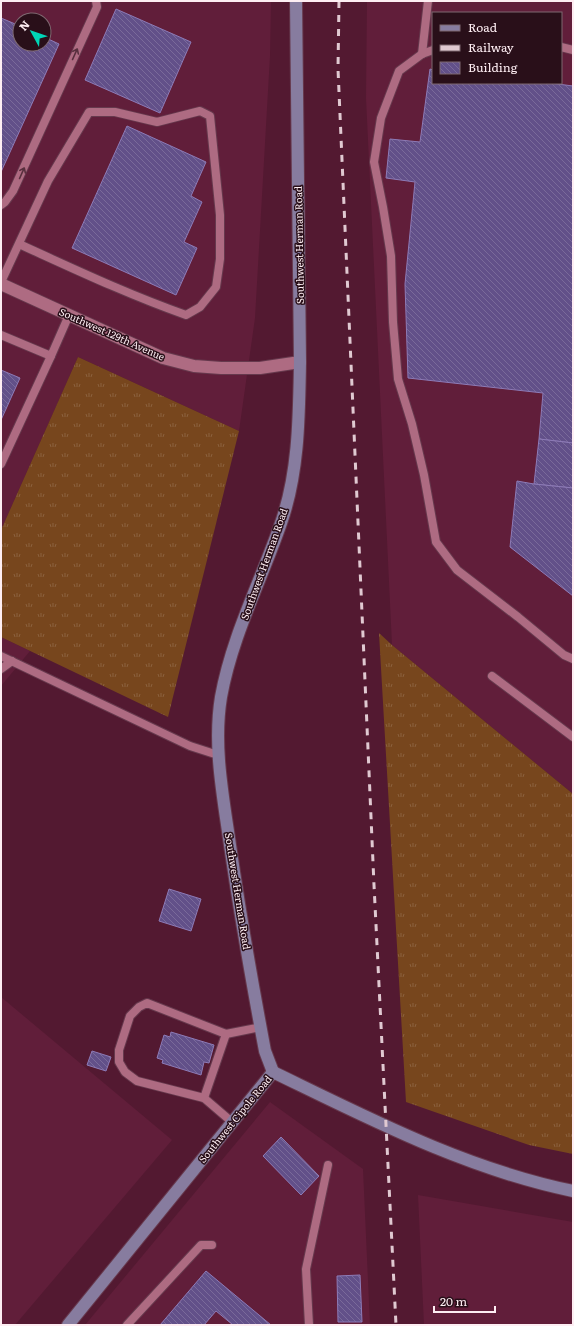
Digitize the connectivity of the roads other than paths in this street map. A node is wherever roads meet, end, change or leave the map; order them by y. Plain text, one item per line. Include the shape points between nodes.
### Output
1 (96, 1) edge
2 (296, 1) edge
3 (428, 1) edge
4 (562, 47) edge
5 (432, 50) edge
6 (573, 50) edge
7 (422, 54) junction
8 (1, 205) edge
9 (19, 244) junction
10 (1, 283) edge
11 (69, 315) junction
12 (1, 335) edge
13 (51, 356) junction
14 (300, 362) junction
15 (1, 464) edge
16 (1, 656) edge
17 (573, 659) edge
18 (12, 662) junction
19 (1, 669) edge
20 (492, 676) dead end
21 (573, 737) edge
22 (218, 755) junction
23 (260, 1027) junction
24 (226, 1034) junction
25 (273, 1072) junction
26 (204, 1098) junction
27 (232, 1122) junction
28 (328, 1165) dead end
29 (573, 1191) edge
30 (212, 1245) dead end
31 (68, 1325) edge
32 (127, 1325) edge
33 (309, 1325) edge

8 -> 1 lane via 13,191 97,7
2 - 14 street, Southwest Herman Road
3 - 7 lane
4 - 6 lane
5 - 7 lane
7 - 17 lane via 400,71 381,118 374,162 391,256 398,379 424,475 436,542 457,570 564,655
9 - 9 lane via 48,181 89,112 115,112 157,122 200,111 210,116 220,215 220,259 216,286 200,307 186,314 165,307 118,289
9 - 10 lane
10 - 11 street, Southwest 129th Avenue
11 - 13 lane
11 - 14 street, Southwest 129th Avenue via 163,358 194,366 260,368
12 - 13 lane
13 - 15 lane
14 - 22 street, Southwest Herman Road via 297,445 290,488 281,522 236,641 225,680 218,720
16 - 18 lane
18 - 19 lane
18 - 22 lane via 190,746
20 - 21 lane
22 - 23 street, Southwest Herman Road via 237,894
23 - 24 lane
23 - 25 street, Southwest Herman Road
24 - 26 lane
24 - 26 lane via 147,1003 130,1016 119,1050 119,1062 125,1072 137,1081
25 - 27 street, Southwest Cipole Road
25 - 29 street, Southwest Cipole Road via 442,1151 496,1171
26 - 27 lane
27 - 31 street, Southwest Cipole Road
28 - 33 lane via 306,1269
30 - 32 lane via 201,1245

